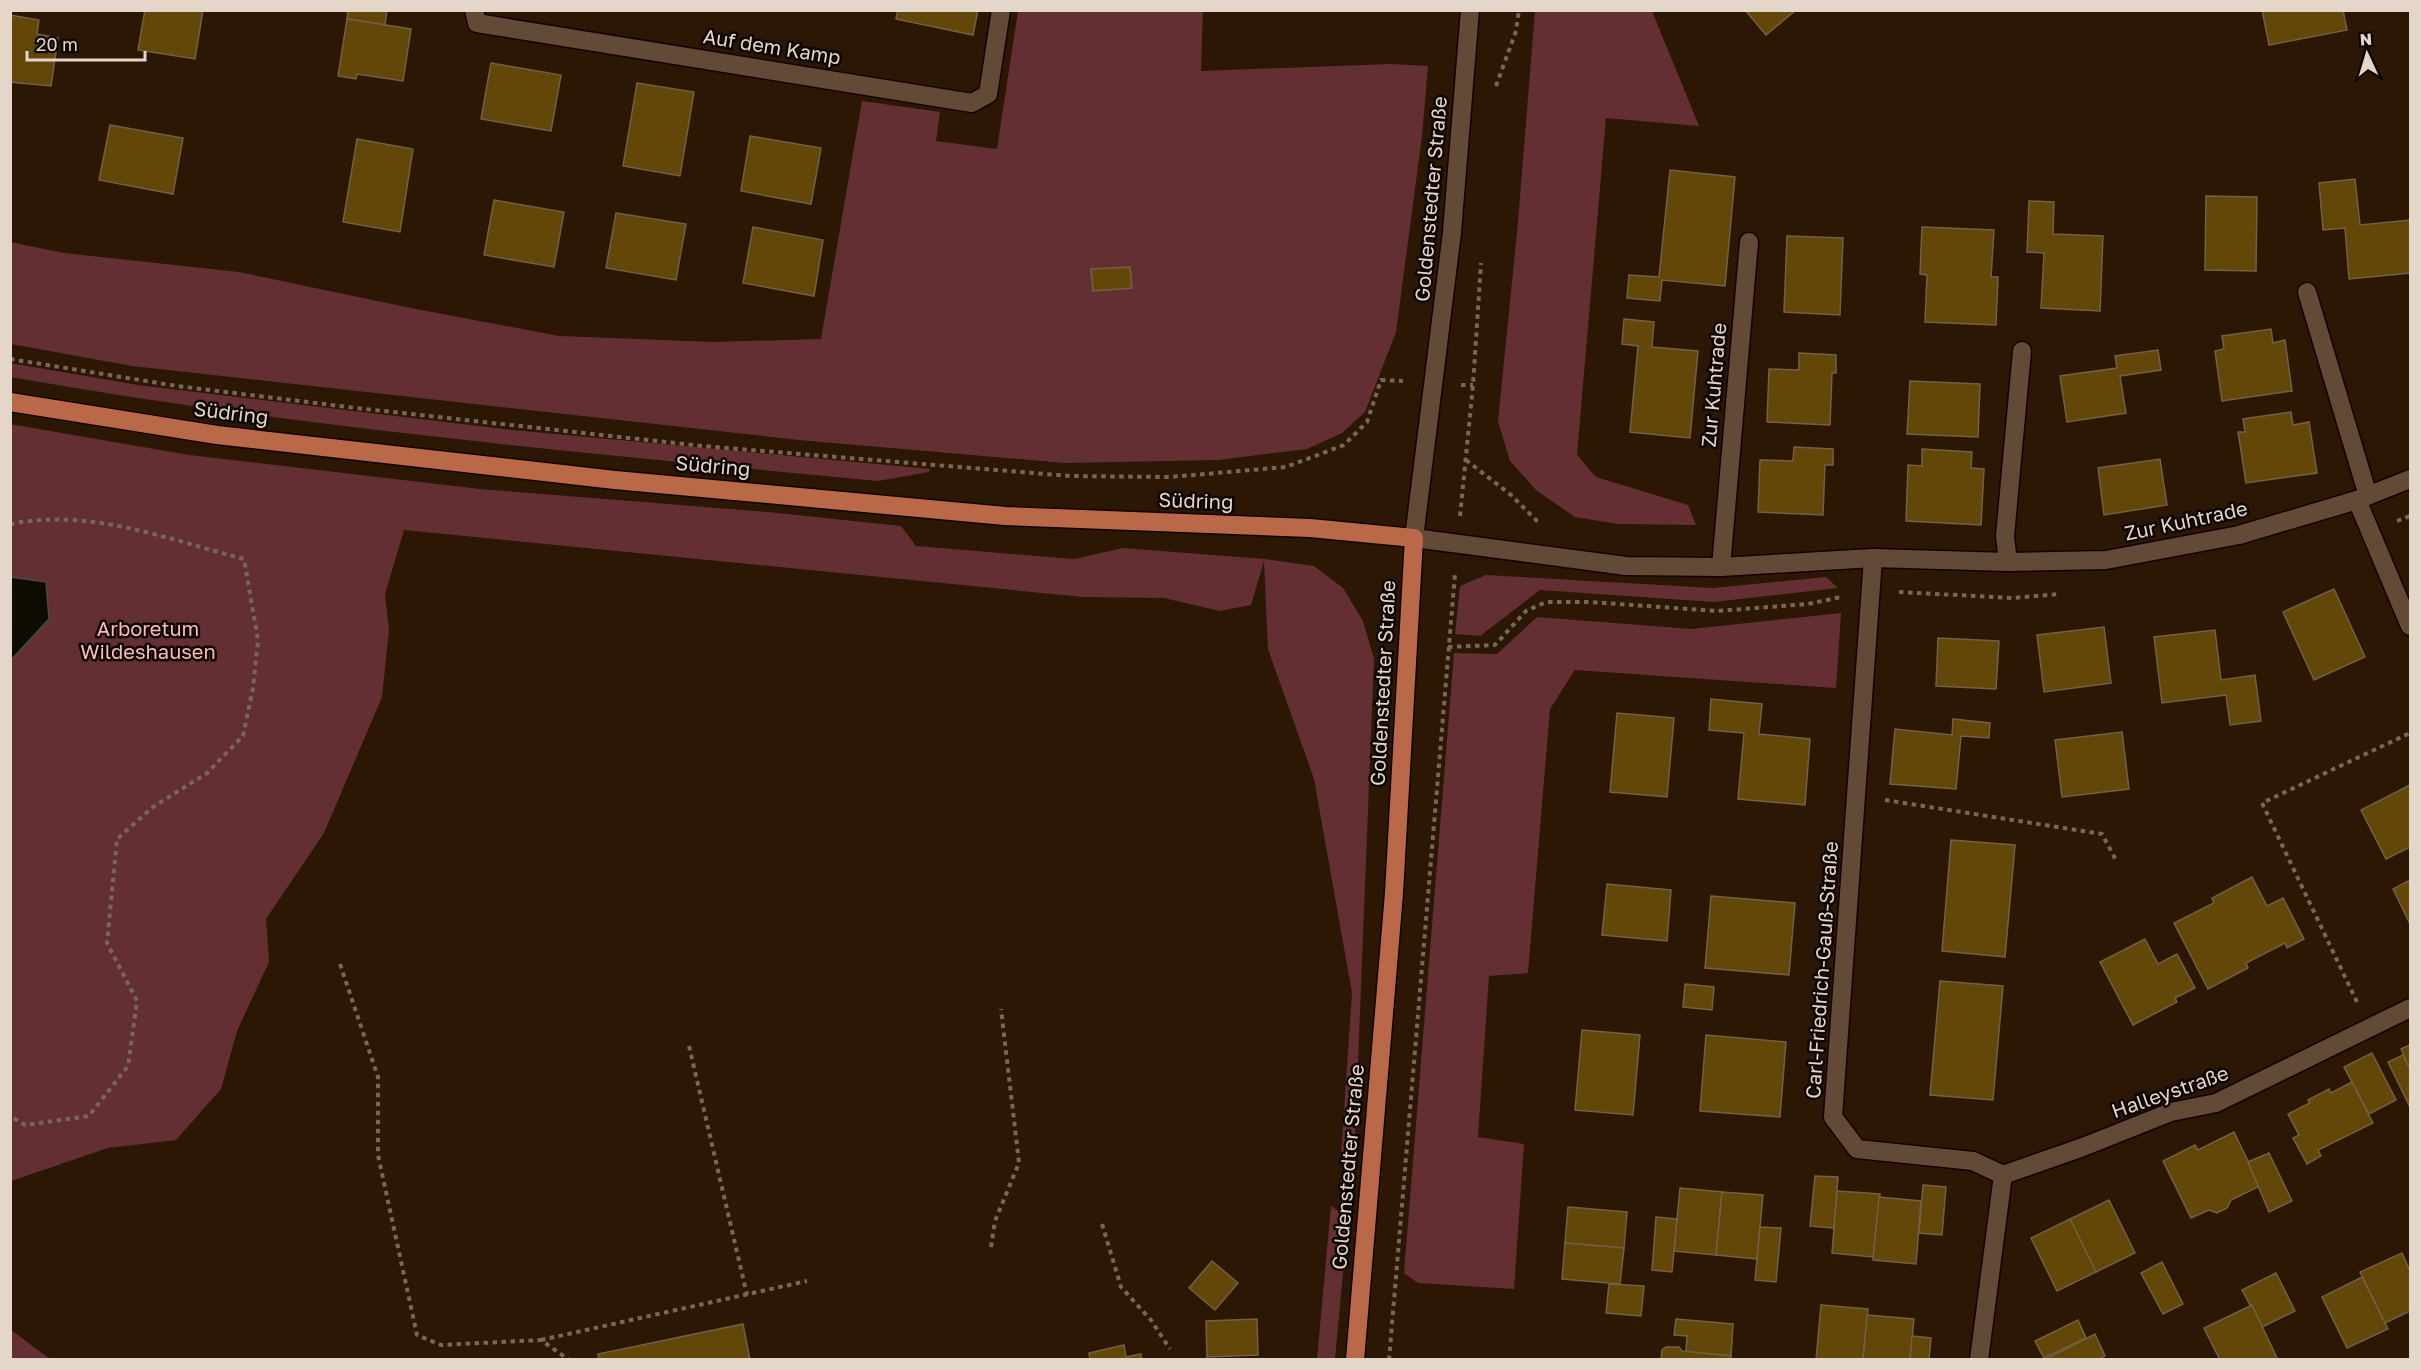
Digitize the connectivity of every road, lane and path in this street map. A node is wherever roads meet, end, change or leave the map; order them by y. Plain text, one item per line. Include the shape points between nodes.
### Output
1 (474, 10) edge
2 (1001, 10) edge
3 (1470, 10) edge
4 (1519, 10) edge
5 (1492, 94) dead end
6 (1749, 242) dead end
7 (1481, 257) dead end
8 (2307, 292) dead end
9 (2022, 351) dead end
10 (10, 359) edge
11 (1381, 380) dead end
12 (10, 402) edge
13 (1465, 459) junction
14 (2410, 479) edge
15 (2363, 498) junction
16 (10, 524) edge
17 (1547, 526) dead end
18 (1414, 538) junction
19 (1457, 545) junction
20 (1873, 558) junction
21 (2008, 562) junction
22 (1721, 567) junction
23 (2410, 626) edge
24 (2410, 733) edge
25 (1858, 796) junction
26 (2117, 862) dead end
27 (340, 964) dead end
28 (2410, 1008) edge
29 (1001, 1009) dead end
30 (2368, 1027) junction
31 (689, 1046) dead end
32 (10, 1116) edge
33 (2003, 1174) junction
34 (1102, 1224) dead end
35 (991, 1247) dead end
36 (807, 1281) dead end
37 (747, 1295) junction
38 (541, 1340) junction
39 (1170, 1349) dead end
40 (569, 1359) edge
41 (1355, 1359) edge
42 (1389, 1359) edge
43 (1979, 1359) edge

1 - 2 street, Auf dem Kamp via 477,23 972,103 988,94
3 - 18 street, Goldenstedter Straße via 1452,232
4 - 5 path via 1516,31
6 - 22 street, Zur Kuhtrade
7 - 13 path
8 - 15 street
9 - 21 street via 2006,536
10 - 11 path via 177,386 367,410 702,446 1070,476 1170,477 1286,467 1344,445 1367,422
12 - 18 main road, Südring via 217,435 615,480 1005,516 1310,528
13 - 17 path via 1511,495 1537,523
13 - 19 path
14 - 15 street, Zur Kuhtrade
15 - 21 street, Zur Kuhtrade via 2239,535 2134,555 2106,560
15 - 23 street
16 - 32 path via 38,519 108,522 244,559 258,640 243,736 207,773 153,807 117,839 107,943 137,1001 128,1066 89,1116 25,1125
18 - 19 street, Zur Kuhtrade
18 - 41 main road, Goldenstedter Straße via 1394,893
19 - 22 street, Zur Kuhtrade via 1626,566
19 - 42 path
20 - 21 street, Zur Kuhtrade
20 - 22 street, Zur Kuhtrade
20 - 25 street, Carl-Friedrich-Gauß-Straße
24 - 30 path via 2262,803
25 - 26 path via 2102,834
25 - 33 street, Carl-Friedrich-Gauß-Straße via 1833,1118 1857,1149 1973,1161
27 - 38 path via 378,1077 378,1155 417,1335 441,1345
28 - 30 street, Halleystraße
29 - 35 path via 1019,1163 995,1221
30 - 33 street, Halleystraße via 2216,1103 2171,1112
31 - 37 path
33 - 43 street
34 - 39 path via 1121,1287 1151,1320
36 - 37 path
37 - 38 path
38 - 40 path

